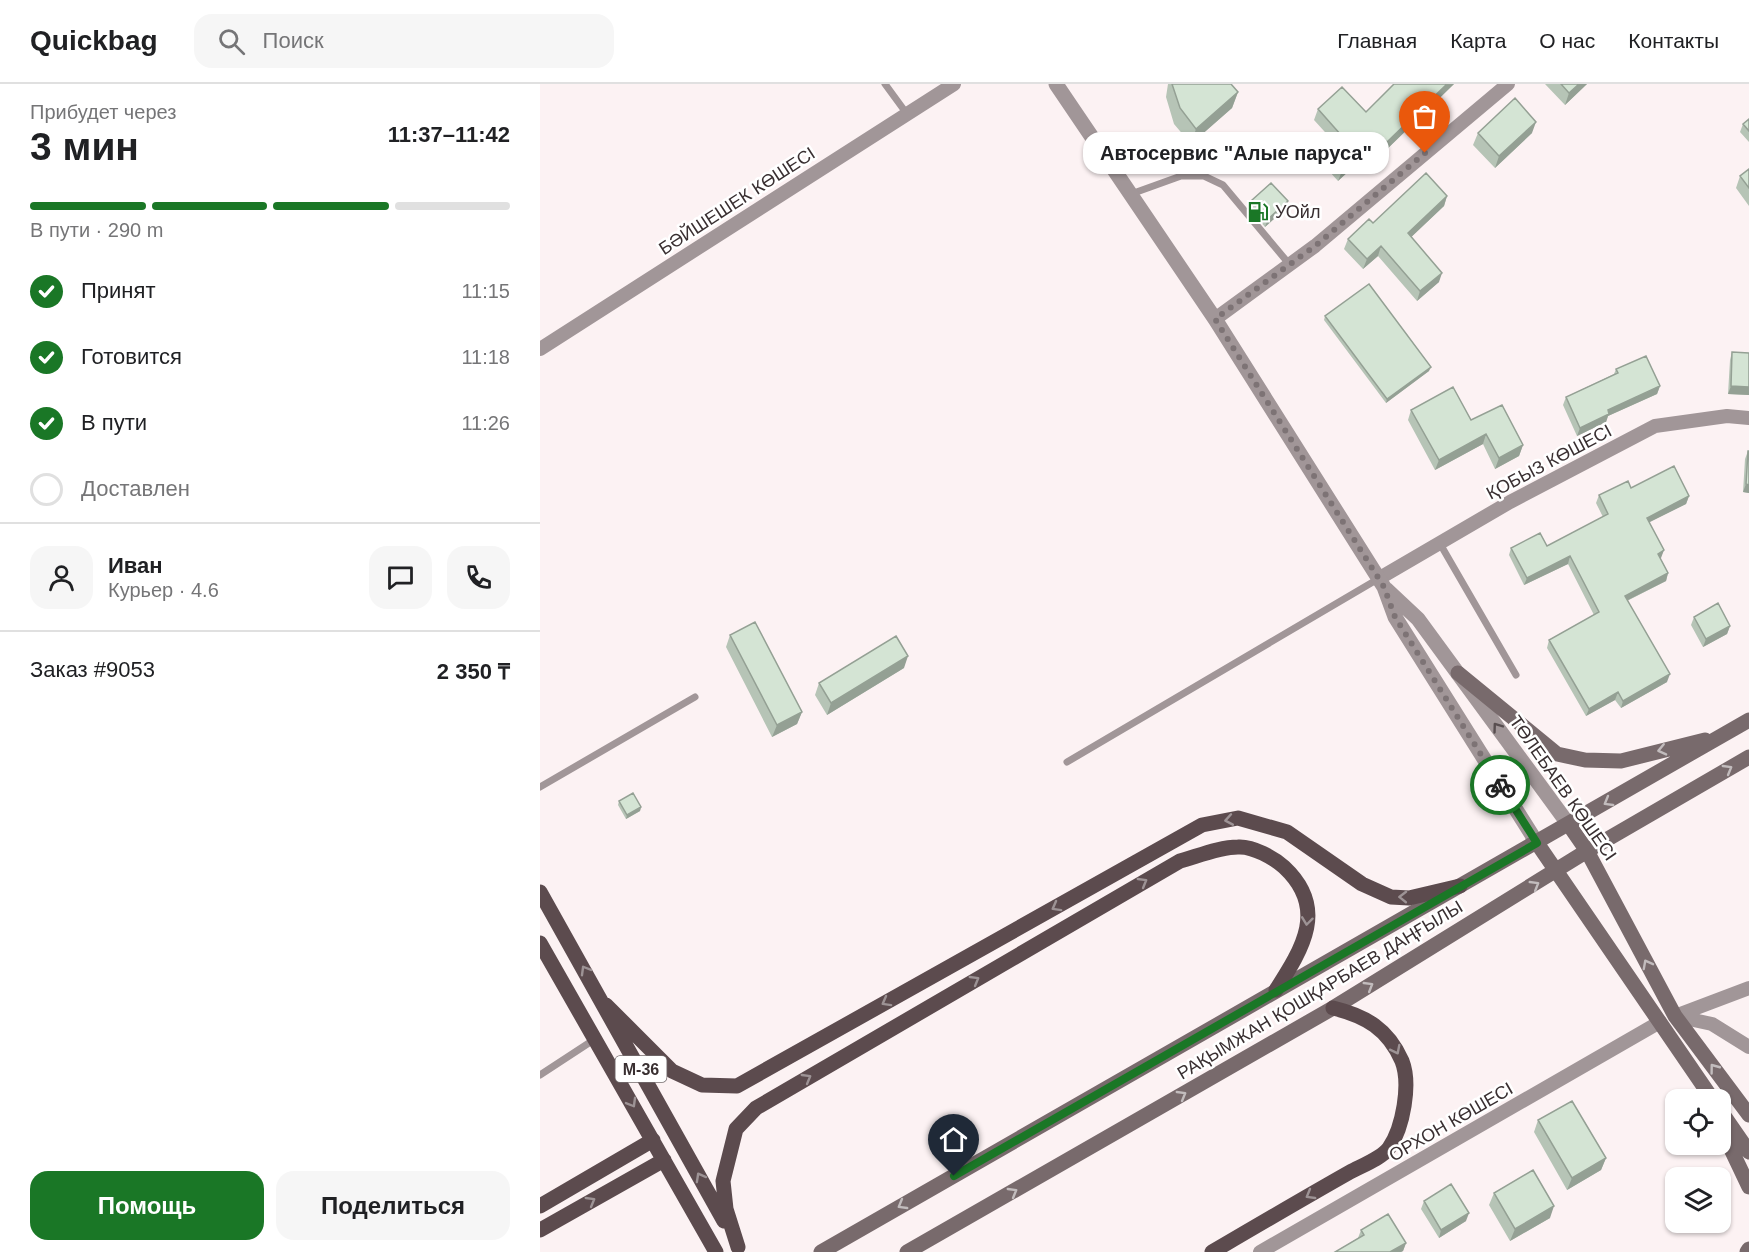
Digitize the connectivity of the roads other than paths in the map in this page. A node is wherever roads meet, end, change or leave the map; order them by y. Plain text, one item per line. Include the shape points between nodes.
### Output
1 (885, 84) edge
2 (954, 84) edge
3 (1056, 84) edge
4 (1508, 84) edge
5 (907, 114) junction
6 (1130, 194) junction
7 (1290, 265) junction
8 (1215, 319) junction
9 (540, 349) edge
10 (1749, 418) edge
11 (1439, 542) junction
12 (1381, 583) junction
13 (1458, 673) junction
14 (1516, 675) dead end
15 (695, 697) dead end
16 (1749, 720) edge
17 (1719, 737) junction
18 (1749, 757) edge
19 (1067, 762) dead end
20 (540, 787) edge
21 (1569, 825) junction
22 (1537, 843) junction
23 (1587, 852) junction
24 (1556, 872) junction
25 (1460, 886) junction
26 (540, 892) edge
27 (540, 943) edge
28 (1749, 987) edge
29 (1276, 990) junction
30 (606, 1005) junction
31 (1333, 1008) junction
32 (1675, 1016) junction
33 (1660, 1022) junction
34 (595, 1039) junction
35 (1749, 1047) edge
36 (1684, 1057) junction
37 (540, 1075) edge
38 (1701, 1089) edge
39 (1706, 1089) edge
40 (1749, 1115) edge
41 (1731, 1126) edge
42 (653, 1140) junction
43 (1731, 1149) edge
44 (1749, 1152) edge
45 (664, 1160) junction
46 (1749, 1187) edge
47 (540, 1206) edge
48 (540, 1230) edge
49 (827, 1249) edge
50 (740, 1250) edge
51 (716, 1252) edge
52 (907, 1252) edge
53 (1212, 1252) edge
54 (1260, 1252) edge

1 - 5 lane
2 - 5 street, БӘЙШЕШЕК КӨШЕСІ
3 - 6 street, ТӨЛЕБАЕВ КӨШЕСІ
4 - 7 street
5 - 9 street, БӘЙШЕШЕК КӨШЕСІ
6 - 7 lane via 1181,176 1204,176 1223,185
6 - 8 street, ТӨЛЕБАЕВ КӨШЕСІ
7 - 8 street
8 - 12 street, ТӨЛЕБАЕВ КӨШЕСІ
10 - 11 street, ҚОБЫЗ КӨШЕСІ via 1727,416 1655,426
11 - 12 street, ҚОБЫЗ КӨШЕСІ
11 - 14 lane
12 - 13 street, ТӨЛЕБАЕВ КӨШЕСІ via 1418,619
12 - 19 lane
12 - 22 street, ТӨЛЕБАЕВ КӨШЕСІ via 1395,617
17 -> 13 main road via 1621,761 1557,754
21 -> 13 street, ТӨЛЕБАЕВ КӨШЕСІ
15 - 20 lane
16 - 17 main road
17 -> 21 main road
23 -> 18 main road, РАҚЫМЖАН ҚОШҚАРБАЕВ ДАҢҒЫЛЫ
21 - 22 main road, РАҚЫМЖАН ҚОШҚАРБАЕВ ДАҢҒЫЛЫ
21 - 23 main road, ТӨЛЕБАЕВ КӨШЕСІ
22 - 24 main road, ТӨЛЕБАЕВ КӨШЕСІ
22 - 25 main road, РАҚЫМЖАН ҚОШҚАРБАЕВ ДАҢҒЫЛЫ
23 - 24 main road, РАҚЫМЖАН ҚОШҚАРБАЕВ ДАҢҒЫЛЫ
32 -> 23 main road, ТӨЛЕБАЕВ КӨШЕСІ
31 -> 24 main road, РАҚЫМЖАН ҚОШҚАРБАЕВ ДАҢҒЫЛЫ
24 - 33 main road, ТӨЛЕБАЕВ КӨШЕСІ
25 - 29 main road, РАҚЫМЖАН ҚОШҚАРБАЕВ ДАҢҒЫЛЫ
25 -> 30 main road via 1409,898 1391,897 1362,884 1287,832 1239,818 1202,825 737,1086 702,1085 672,1071
30 -> 26 main road, M-36
27 - 34 main road, M-36
28 - 32 street
29 -> 49 main road, РАҚЫМЖАН ҚОШҚАРБАЕВ ДАҢҒЫЛЫ
50 -> 29 main road via 726,1209 723,1181 736,1130 756,1108 1180,861 1240,846 1275,859 1293,875 1309,902 1305,934
50 -> 30 main road, M-36
52 -> 31 main road, РАҚЫМЖАН ҚОШҚАРБАЕВ ДАҢҒЫЛЫ
31 -> 53 main road via 1357,1014 1378,1026 1394,1044 1404,1067 1407,1091 1388,1149
32 - 35 street via 1712,1024
40 -> 32 main road, ТӨЛЕБАЕВ КӨШЕСІ
33 - 36 main road, ТӨЛЕБАЕВ КӨШЕСІ
33 - 54 street, ОРХОН КӨШЕСІ
34 - 37 lane
34 -> 42 main road, M-36
36 - 38 main road
36 - 39 main road, ТӨЛЕБАЕВ КӨШЕСІ
41 - 44 main road
42 - 45 main road, M-36
42 - 47 main road
43 - 46 main road
48 -> 45 main road
45 - 51 main road, M-36

